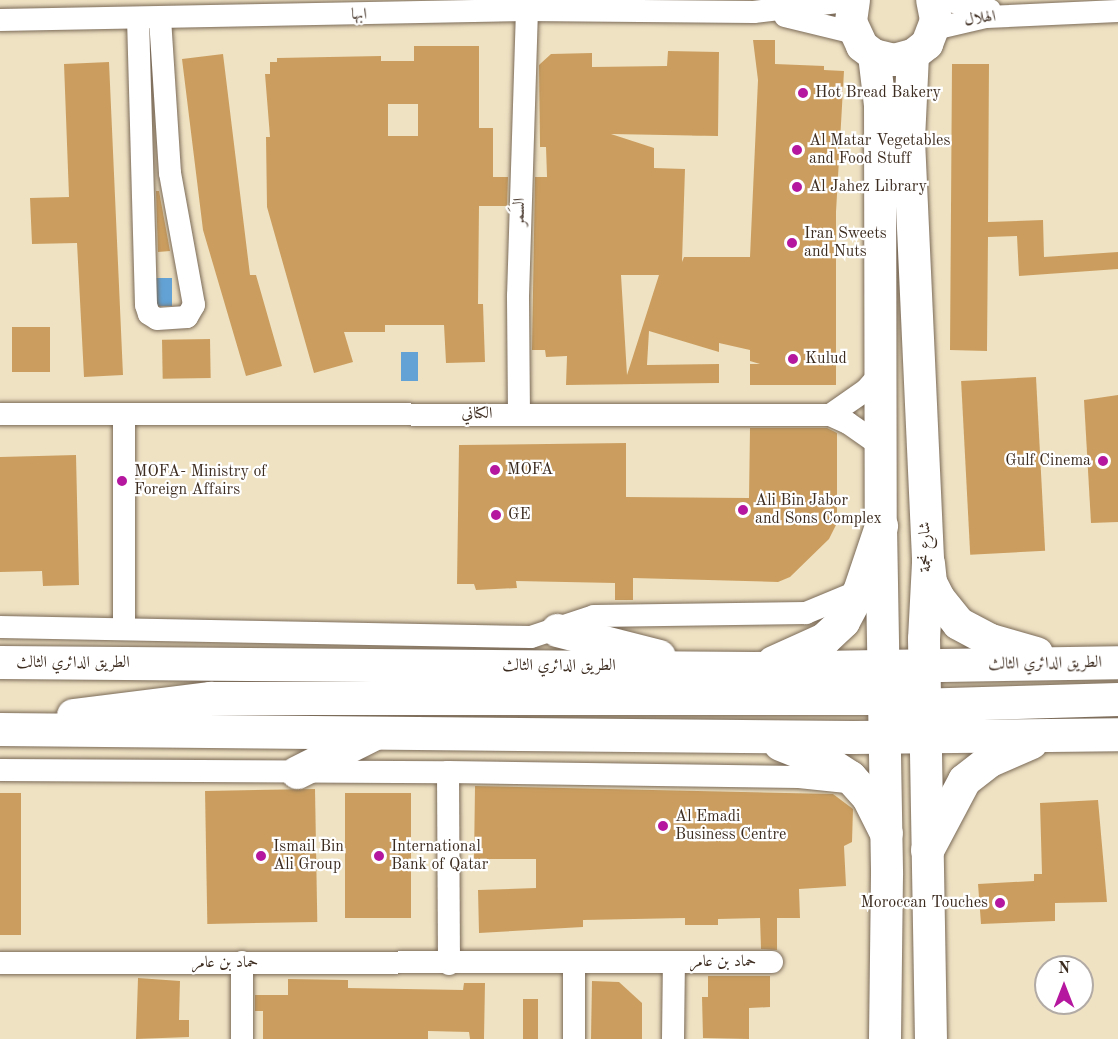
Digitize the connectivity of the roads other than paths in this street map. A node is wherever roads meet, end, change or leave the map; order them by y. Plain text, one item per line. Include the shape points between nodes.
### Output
1 (854, 0) edge
2 (945, 0) edge
3 (412, 7) edge
4 (526, 10) junction
5 (1118, 10) edge
6 (754, 12) junction
7 (933, 14) edge
8 (1028, 15) junction
9 (138, 18) junction
10 (160, 18) junction
11 (0, 20) edge
12 (864, 44) junction
13 (913, 55) junction
14 (164, 91) junction
15 (140, 92) junction
16 (880, 374) junction
17 (0, 414) edge
18 (519, 414) junction
19 (124, 415) junction
20 (830, 415) junction
21 (880, 446) junction
22 (880, 526) junction
23 (928, 563) junction
24 (859, 591) junction
25 (0, 627) edge
26 (124, 628) junction
27 (557, 630) junction
28 (0, 662) edge
29 (1103, 663) edge
30 (925, 666) junction
31 (695, 667) junction
32 (754, 668) junction
33 (884, 682) junction
34 (1118, 699) edge
35 (976, 702) junction
36 (925, 705) junction
37 (0, 729) edge
38 (377, 732) junction
39 (1118, 734) edge
40 (758, 736) junction
41 (1050, 736) junction
42 (884, 737) junction
43 (926, 737) junction
44 (976, 737) junction
45 (0, 770) edge
46 (297, 771) junction
47 (448, 771) junction
48 (863, 789) junction
49 (886, 833) junction
50 (927, 850) junction
51 (242, 962) junction
52 (574, 962) junction
53 (674, 962) junction
54 (772, 962) dead end
55 (0, 963) edge
56 (449, 964) junction
57 (937, 1034) edge
58 (242, 1039) edge
59 (574, 1039) edge
60 (673, 1039) edge
61 (885, 1039) edge

1 - 6 street, ابها
1 - 12 main road via 851,22
2 - 8 street, الهلال via 963,7
3 - 4 street, ابها
3 - 10 street, ابها
4 - 6 street, ابها
4 - 18 street, السَمر via 518,284
5 - 8 street, الهلال
6 - 12 street, ابها via 828,24
7 - 8 street, الهلال
7 - 13 main road via 927,44
9 - 10 street, ابها
9 - 11 street, ابها
9 - 15 street
10 - 14 street
12 - 13 main road via 894,60
12 - 16 main road via 880,105
13 - 23 main road, شارع نجمة via 909,140
14 - 15 street
14 - 15 street via 176,216 194,305 190,314 182,318 157,319 146,310
16 - 20 street via 866,390
16 - 21 main road
17 - 19 street, الكناني
18 - 19 street, الكناني
18 - 20 street, الكناني
19 - 26 street
20 - 21 street, الكناني
21 - 22 main road
22 - 24 highway
22 - 33 main road
23 - 29 highway via 930,582 938,598 952,617 970,631 1004,645
23 - 30 main road, شارع نجمة
24 - 27 street, الطريق الدائري الثالث via 806,613 594,616
24 - 32 highway via 843,621 824,639
25 - 26 street, الطريق الدائري الثالث
26 - 27 street, الطريق الدائري الثالث via 531,637
27 - 31 highway
28 - 31 highway, الطريق الدائري الثالث
29 - 30 highway, الطريق الدائري الثالث
30 - 33 highway, الطريق الدائري الثالث
30 - 36 main road, شارع نجمة
31 - 32 highway, الطريق الدائري الثالث
32 - 33 highway, الطريق الدائري الثالث
33 - 37 highway via 210,698 135,704
33 - 42 main road
34 - 35 highway
35 - 36 highway
35 - 44 highway via 965,720
36 - 42 highway via 898,711 890,719
36 - 43 main road, شارع نجمة
37 - 38 highway
38 - 40 highway
38 - 46 highway
39 - 41 highway
40 - 42 highway
40 - 48 highway via 837,767
41 - 44 highway
41 - 50 highway via 996,757 969,776 952,797
42 - 43 highway
42 - 49 main road
43 - 44 highway
43 - 50 main road, شارع نجمة
45 - 46 street
46 - 47 street
47 - 48 street via 826,778
47 - 56 street
48 - 49 highway
49 - 61 main road
50 - 57 main road, شارع نجمة
51 - 55 street, حماد بن عامر
51 - 56 street, حماد بن عامر
51 - 58 street
52 - 53 street, حماد بن عامر
52 - 56 street, حماد بن عامر
52 - 59 street
53 - 54 street, حماد بن عامر
53 - 60 street, حماد بن عامر

